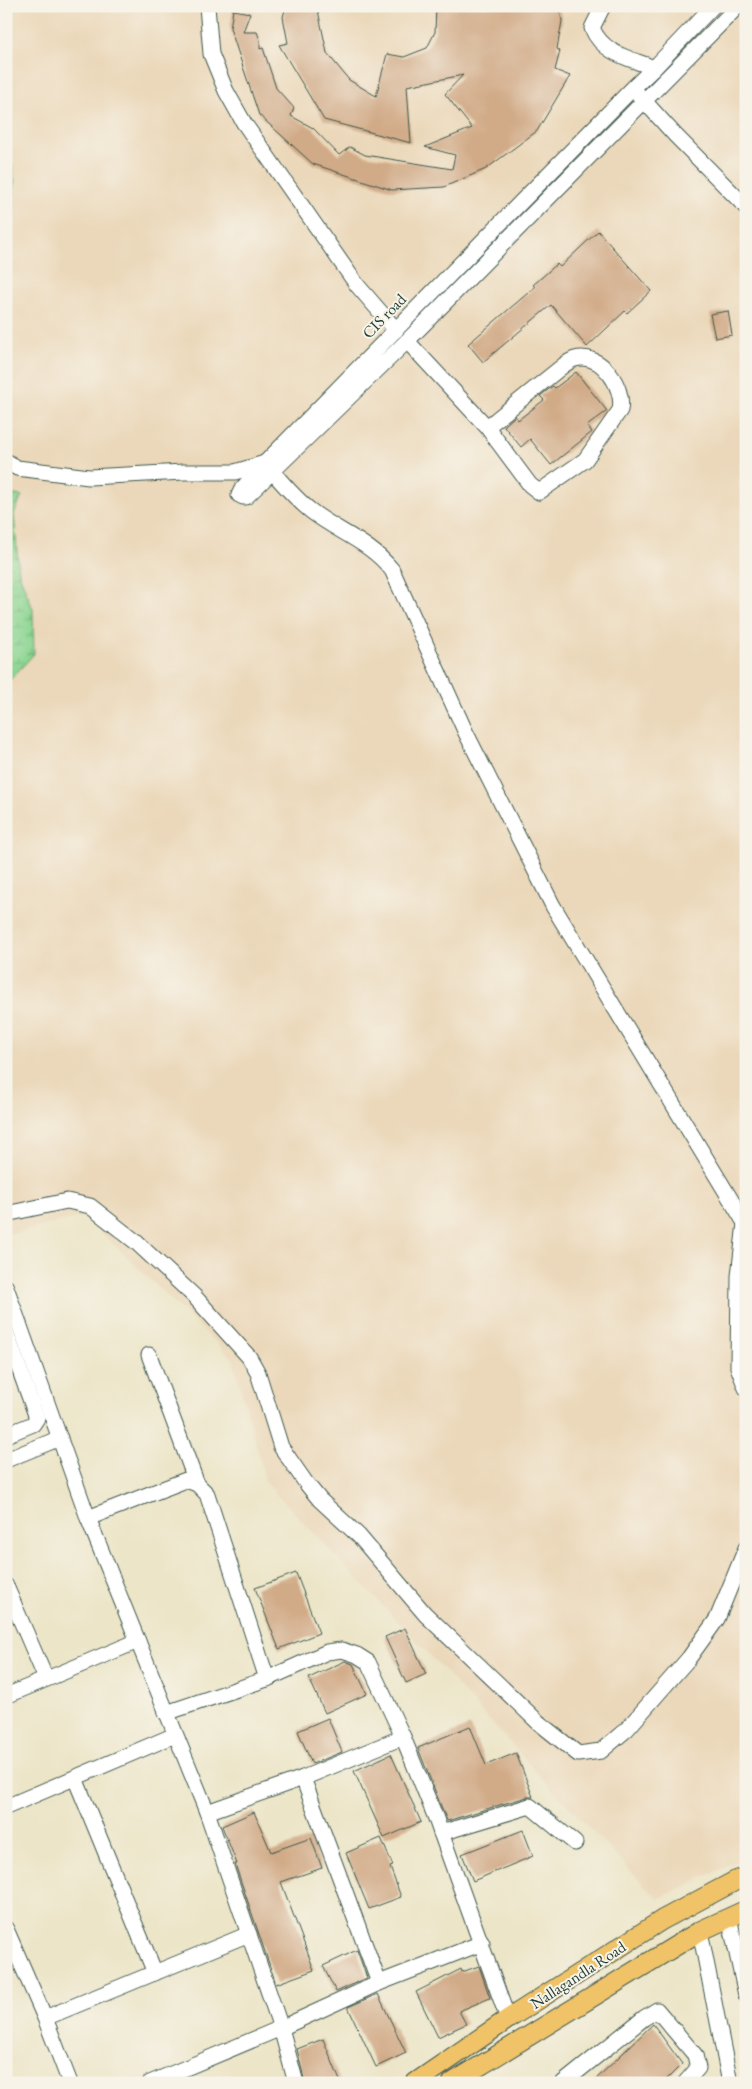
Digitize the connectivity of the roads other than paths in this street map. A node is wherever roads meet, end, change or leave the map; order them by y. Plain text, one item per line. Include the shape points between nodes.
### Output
1 (207, 6) edge
2 (603, 6) edge
3 (712, 6) edge
4 (738, 6) edge
5 (654, 68) junction
6 (633, 88) junction
7 (644, 100) junction
8 (746, 207) edge
9 (396, 330) junction
10 (407, 341) junction
11 (487, 427) junction
12 (6, 461) edge
13 (268, 467) junction
14 (6, 1214) edge
15 (6, 1287) edge
16 (6, 1332) edge
17 (149, 1356) dead end
18 (746, 1388) edge
19 (6, 1435) edge
20 (60, 1438) junction
21 (6, 1460) edge
22 (197, 1484) junction
23 (88, 1518) junction
24 (746, 1548) edge
25 (6, 1586) edge
26 (138, 1641) junction
27 (46, 1679) junction
28 (267, 1679) junction
29 (6, 1696) edge
30 (166, 1713) junction
31 (175, 1735) junction
32 (403, 1737) junction
33 (74, 1778) junction
34 (303, 1778) junction
35 (6, 1807) edge
36 (207, 1812) junction
37 (441, 1833) junction
38 (575, 1843) dead end
39 (746, 1877) edge
40 (737, 1914) edge
41 (6, 1929) edge
42 (700, 1931) junction
43 (249, 1934) junction
44 (482, 1943) junction
45 (743, 1967) edge
46 (155, 1973) junction
47 (379, 1983) junction
48 (746, 1994) edge
49 (45, 2018) junction
50 (508, 2019) junction
51 (281, 2028) junction
52 (461, 2080) edge
53 (70, 2083) edge
54 (150, 2083) edge
55 (296, 2083) edge
56 (415, 2083) edge
57 (563, 2083) edge
58 (685, 2083) edge
59 (730, 2083) edge

1 - 9 street via 211,54 226,92 244,123 357,285
2 - 5 street via 592,28 597,39 607,49
3 - 5 street, CIS road
4 - 7 street
5 - 6 street, CIS road
6 - 7 street
6 - 9 street, CIS road
7 - 8 street
7 - 10 street
9 - 13 street, CIS road
10 - 11 street
10 - 13 street
11 - 11 street via 530,485 539,492 585,460 620,410 621,393 607,371 598,364 576,359 564,365
12 - 13 street, CIS road via 17,468 89,477 235,472
13 - 18 street via 296,499 381,556 392,570 466,733 553,906 746,1223 739,1276 738,1367
14 - 24 street via 67,1201 90,1206 136,1242 187,1289 249,1357 258,1372 281,1447 310,1489 359,1536 425,1614 538,1722 578,1754 601,1751 627,1729 688,1658 717,1619
15 - 20 street
16 - 19 street via 38,1418 33,1424
17 - 22 street
20 - 21 street
20 - 23 street
22 - 23 street via 186,1480
22 - 28 street via 207,1494
23 - 26 street
25 - 27 street
26 - 27 street
26 - 30 street
27 - 29 street
28 - 30 street
28 - 32 street via 327,1652 342,1650 357,1654 368,1662
30 - 31 street
31 - 33 street
31 - 36 street
32 - 34 street
32 - 37 street
33 - 35 street
33 - 46 street
34 - 36 street
34 - 47 street
36 - 43 street
37 - 38 street via 530,1806
37 - 44 street
39 - 50 main road, Nallagandla Road via 662,1920
40 - 42 main road, Nallagandla Road
40 - 45 street
41 - 49 street
42 - 52 main road, Nallagandla Road
42 - 59 street
43 - 46 street
43 - 51 street
44 - 47 street
44 - 50 street
45 - 48 street
46 - 49 street
47 - 51 street
49 - 53 street
50 - 56 main road, Nallagandla Road
51 - 54 street
51 - 55 street
57 - 58 street via 657,2010 694,2055 698,2068

